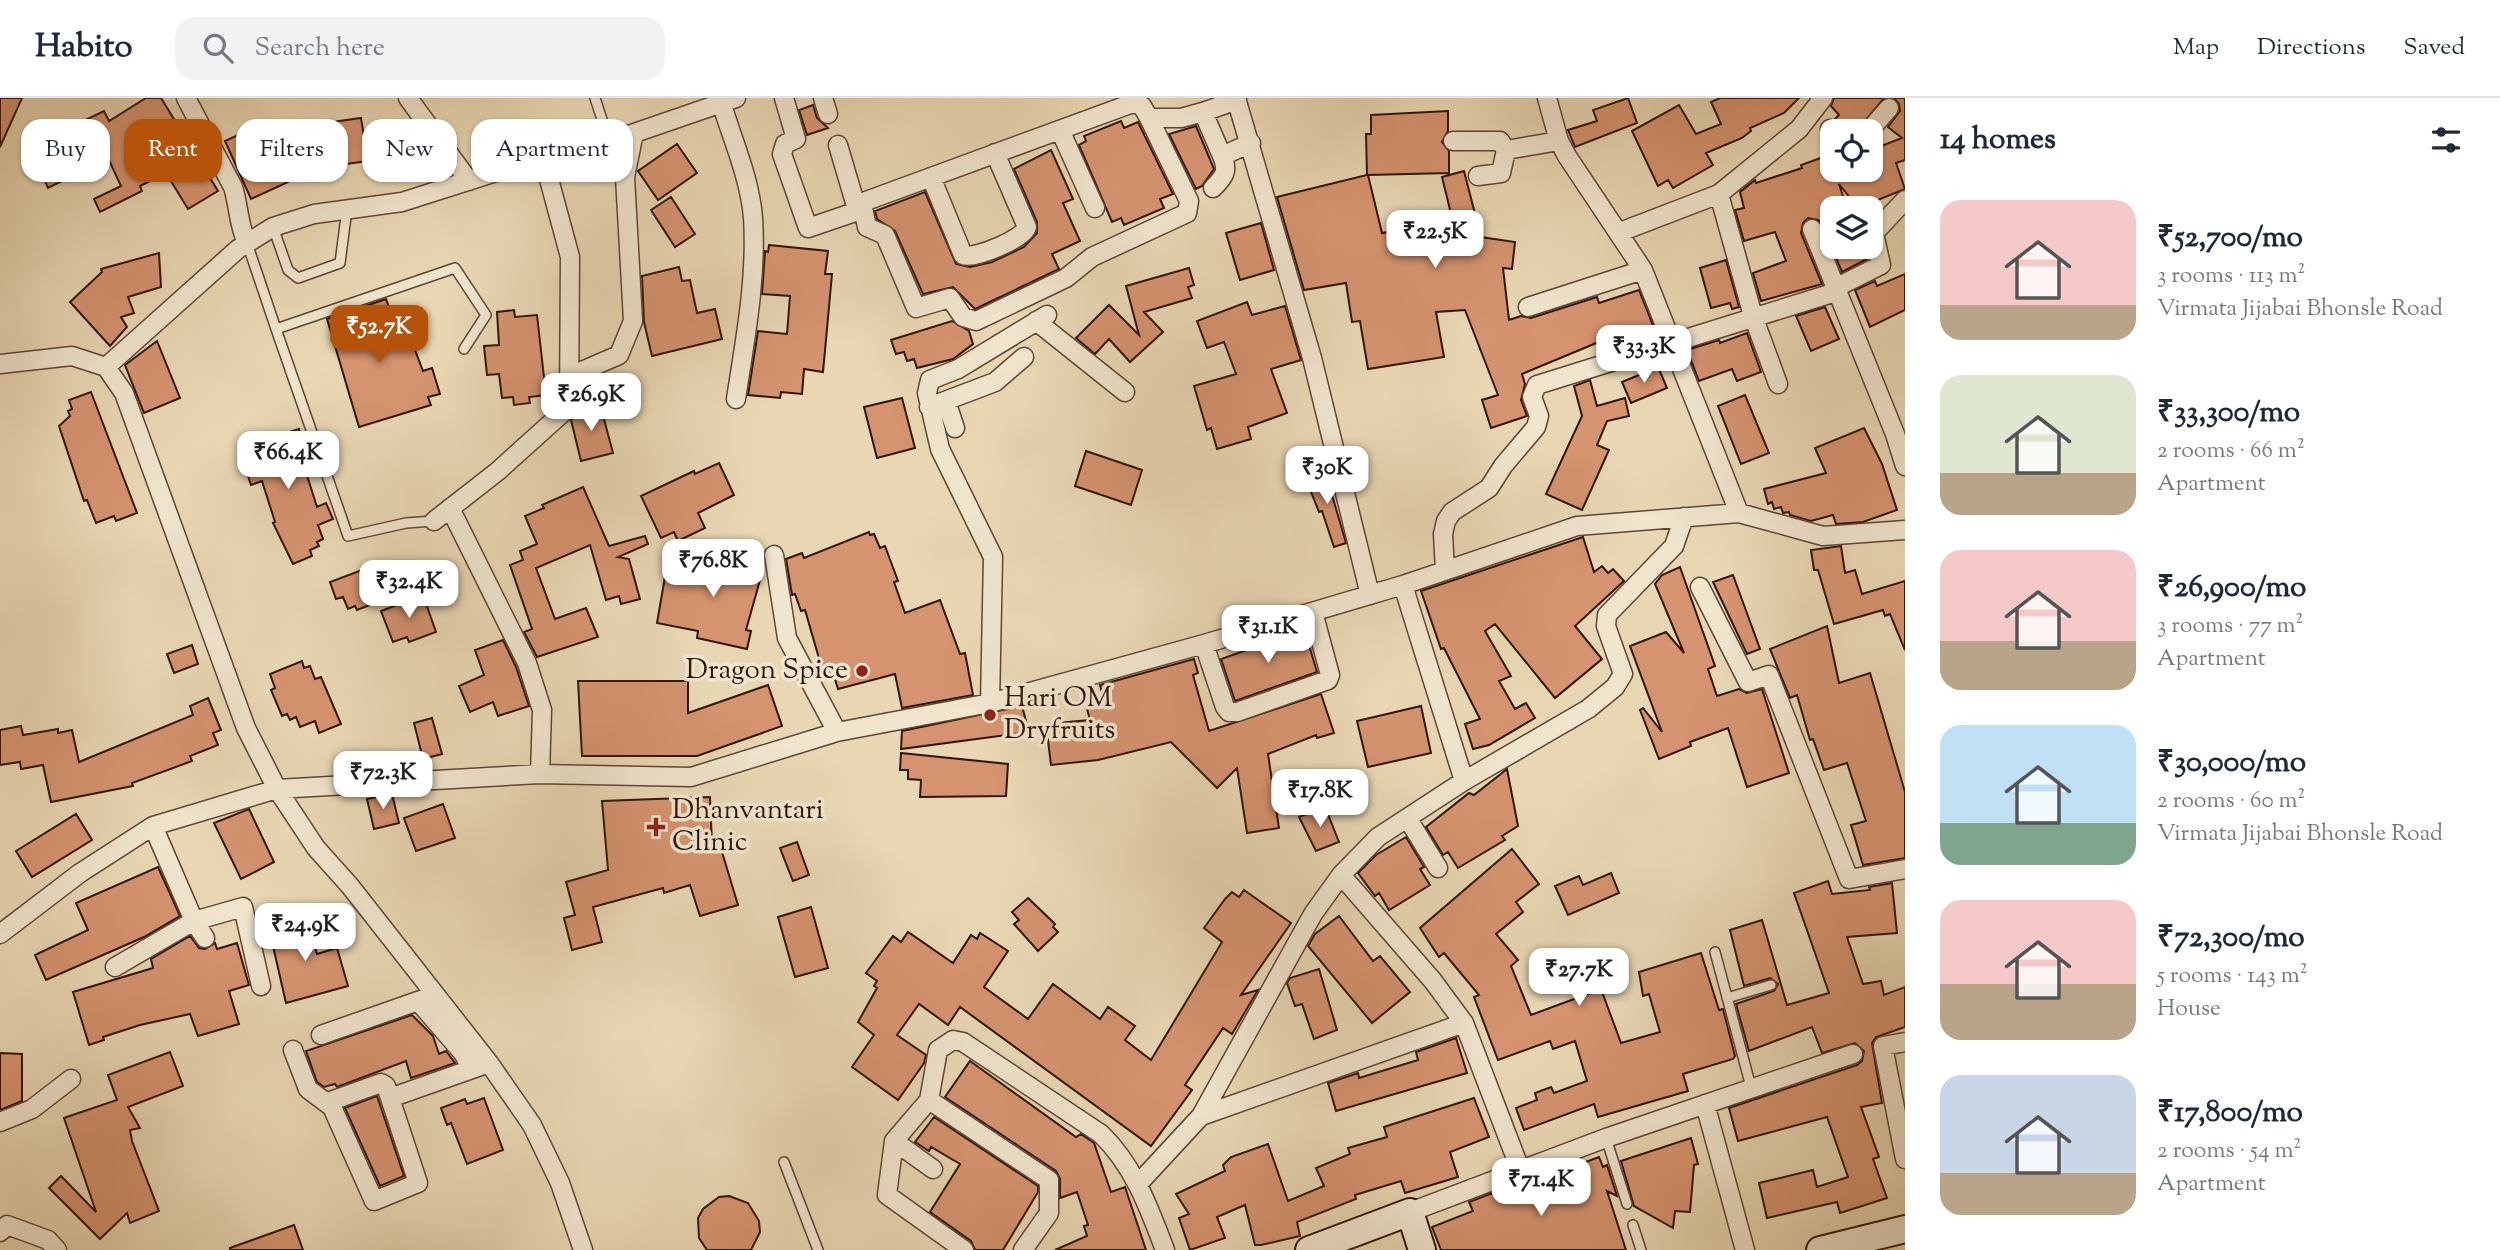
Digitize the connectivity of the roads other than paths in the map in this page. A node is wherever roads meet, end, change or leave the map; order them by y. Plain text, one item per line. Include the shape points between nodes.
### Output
1 (186, 98) edge
2 (408, 98) edge
3 (595, 98) edge
4 (1547, 98) edge
5 (1824, 98) edge
6 (792, 99) edge
7 (1236, 99) edge
8 (721, 102) edge
9 (1889, 108) dead end
10 (1203, 112) junction
11 (1150, 118) junction
12 (602, 119) edge
13 (1879, 119) edge
14 (1060, 130) junction
15 (634, 133) joint
16 (1452, 141) dead end
17 (1559, 141) junction
18 (1251, 143) junction
19 (838, 145) dead end
20 (1506, 150) junction
21 (995, 153) junction
22 (1222, 156) junction
23 (1478, 176) dead end
24 (931, 177) junction
25 (469, 181) joint
26 (550, 182) edge
27 (1213, 188) dead end
28 (1719, 194) junction
29 (1905, 200) edge
30 (1095, 208) dead end
31 (347, 209) junction
32 (273, 227) junction
33 (1812, 229) dead end
34 (1620, 232) junction
35 (247, 243) junction
36 (1643, 270) junction
37 (1836, 292) junction
38 (1528, 307) dead end
39 (1753, 316) junction
40 (276, 329) junction
41 (1670, 343) junction
42 (464, 349) dead end
43 (1024, 357) dead end
44 (0, 364) edge
45 (106, 367) junction
46 (582, 372) dead end
47 (1778, 384) dead end
48 (1125, 392) dead end
49 (736, 399) dead end
50 (946, 401) junction
51 (929, 407) junction
52 (955, 428) dead end
53 (1905, 466) edge
54 (450, 508) junction
55 (1739, 513) junction
56 (1684, 517) junction
57 (434, 521) joint
58 (1905, 530) edge
59 (774, 555) dead end
60 (1445, 571) junction
61 (1402, 585) junction
62 (1700, 587) dead end
63 (1370, 595) junction
64 (1313, 612) junction
65 (1204, 644) junction
66 (990, 703) junction
67 (837, 732) junction
68 (540, 774) junction
69 (1464, 781) junction
70 (278, 789) junction
71 (1408, 819) junction
72 (153, 826) junction
73 (1438, 868) dead end
74 (1905, 869) edge
75 (1341, 875) junction
76 (194, 921) junction
77 (0, 934) edge
78 (205, 938) dead end
79 (1715, 952) dead end
80 (115, 968) dead end
81 (1771, 985) dead end
82 (261, 986) dead end
83 (435, 995) junction
84 (1727, 998) junction
85 (418, 1001) junction
86 (1464, 1023) junction
87 (321, 1035) dead end
88 (1905, 1042) edge
89 (293, 1050) dead end
90 (1853, 1054) dead end
91 (481, 1066) junction
92 (71, 1079) dead end
93 (1751, 1087) junction
94 (390, 1098) junction
95 (929, 1100) junction
96 (328, 1101) junction
97 (1705, 1104) junction
98 (1201, 1116) junction
99 (0, 1122) edge
100 (1606, 1138) junction
101 (894, 1141) junction
102 (1905, 1159) edge
103 (784, 1162) dead end
104 (933, 1169) dead end
105 (1520, 1169) junction
106 (1138, 1184) junction
107 (1627, 1204) dead end
108 (1410, 1212) junction
109 (1633, 1225) dead end
110 (0, 1232) edge
111 (1904, 1234) edge
112 (1832, 1249) edge
113 (57, 1250) edge
114 (583, 1250) edge
115 (818, 1250) edge
116 (964, 1250) edge
117 (1023, 1250) edge
118 (1165, 1250) edge
119 (1309, 1250) edge
120 (1422, 1250) edge
121 (1641, 1250) edge
122 (1745, 1250) edge

1 - 35 street via 233,187 239,226
2 - 25 street
3 - 12 lane
4 - 17 street
5 - 28 street via 1799,129
6 - 19 street via 796,139 782,147 782,154 808,228 855,212
7 - 10 street
7 - 18 street
8 - 15 street
8 - 49 street via 753,218 750,302
9 - 13 street
10 - 11 street
10 - 22 street
11 - 14 street via 1142,106 1133,103
11 - 24 street via 1189,201 1187,213 1092,257 1066,278 976,321 963,317 950,298 916,309 886,235 867,226 863,214 866,201
14 - 21 street
14 - 30 street
15 - 46 street via 625,177 633,321 619,355
16 - 20 street via 1500,141
17 - 20 street
17 - 34 street
18 - 22 street
18 - 63 street via 1312,358
20 - 23 street via 1501,173
21 - 24 street
21 - 24 street via 1027,227 1022,236 972,257 963,255
22 - 27 street via 1225,176
25 - 31 street via 402,202
26 - 54 street via 570,257 569,407
28 - 34 street
28 - 39 street
29 - 37 street via 1874,233 1881,265
31 - 32 street
31 - 32 lane via 340,263 298,278 288,270
32 - 35 street
33 - 37 street
34 - 36 street
35 - 40 lane
35 - 45 street
36 - 38 street
36 - 41 street
37 - 39 street
37 - 53 street
39 - 41 street
39 - 47 street
40 - 42 lane via 455,268 486,315
40 - 57 lane via 348,536
41 - 55 street
41 - 60 street via 1537,385 1532,397 1539,416 1536,427 1489,488 1446,521
43 - 50 street via 995,382
44 - 45 street via 72,356
45 - 70 street via 124,393 246,729
48 - 51 street via 1042,318 958,369 930,380
50 - 51 street
50 - 52 street
51 - 66 street via 940,449 993,557
54 - 57 street
54 - 68 street via 527,663 542,710
55 - 56 street
55 - 58 street via 1823,536
56 - 60 street via 1577,526
56 - 69 street via 1674,546 1607,615 1606,626 1623,674 1615,687 1588,709
59 - 67 street via 787,638
60 - 61 street
61 - 63 street
61 - 69 street
62 - 74 street via 1748,682 1769,675 1849,879
63 - 64 street
64 - 65 street
64 - 65 street via 1328,680 1237,712 1225,707
65 - 66 street
66 - 67 street
67 - 68 street via 691,777
68 - 70 street
69 - 71 street
70 - 72 street
70 - 83 street via 316,848
71 - 73 street
71 - 75 street via 1378,837
72 - 76 street
72 - 77 street via 80,873
75 - 86 street
75 - 98 street via 1313,914
76 - 78 street
76 - 80 street
76 - 82 street via 243,907
79 - 84 lane
81 - 84 lane
83 - 85 street
83 - 91 street
84 - 93 lane
85 - 87 street
85 - 91 street
86 - 98 street
86 - 105 street
88 - 102 street via 1883,1046
89 - 96 street via 308,1090
90 - 93 street
91 - 94 street
91 - 114 street via 532,1125 560,1183
92 - 99 street via 32,1109
93 - 97 street
94 - 96 street via 381,1083
94 - 96 street via 418,1183 374,1201
95 - 101 street
95 - 106 street via 938,1049 953,1040 963,1042 1101,1134 1119,1152
95 - 117 street via 1049,1180 1049,1213
97 - 100 street
97 - 122 street
98 - 106 street
100 - 105 street
100 - 107 lane
101 - 104 street
101 - 116 street via 887,1195
103 - 115 lane
105 - 108 street
106 - 118 street
108 - 119 street
108 - 120 street
109 - 121 lane
110 - 113 street via 7,1225 48,1240
111 - 112 street

